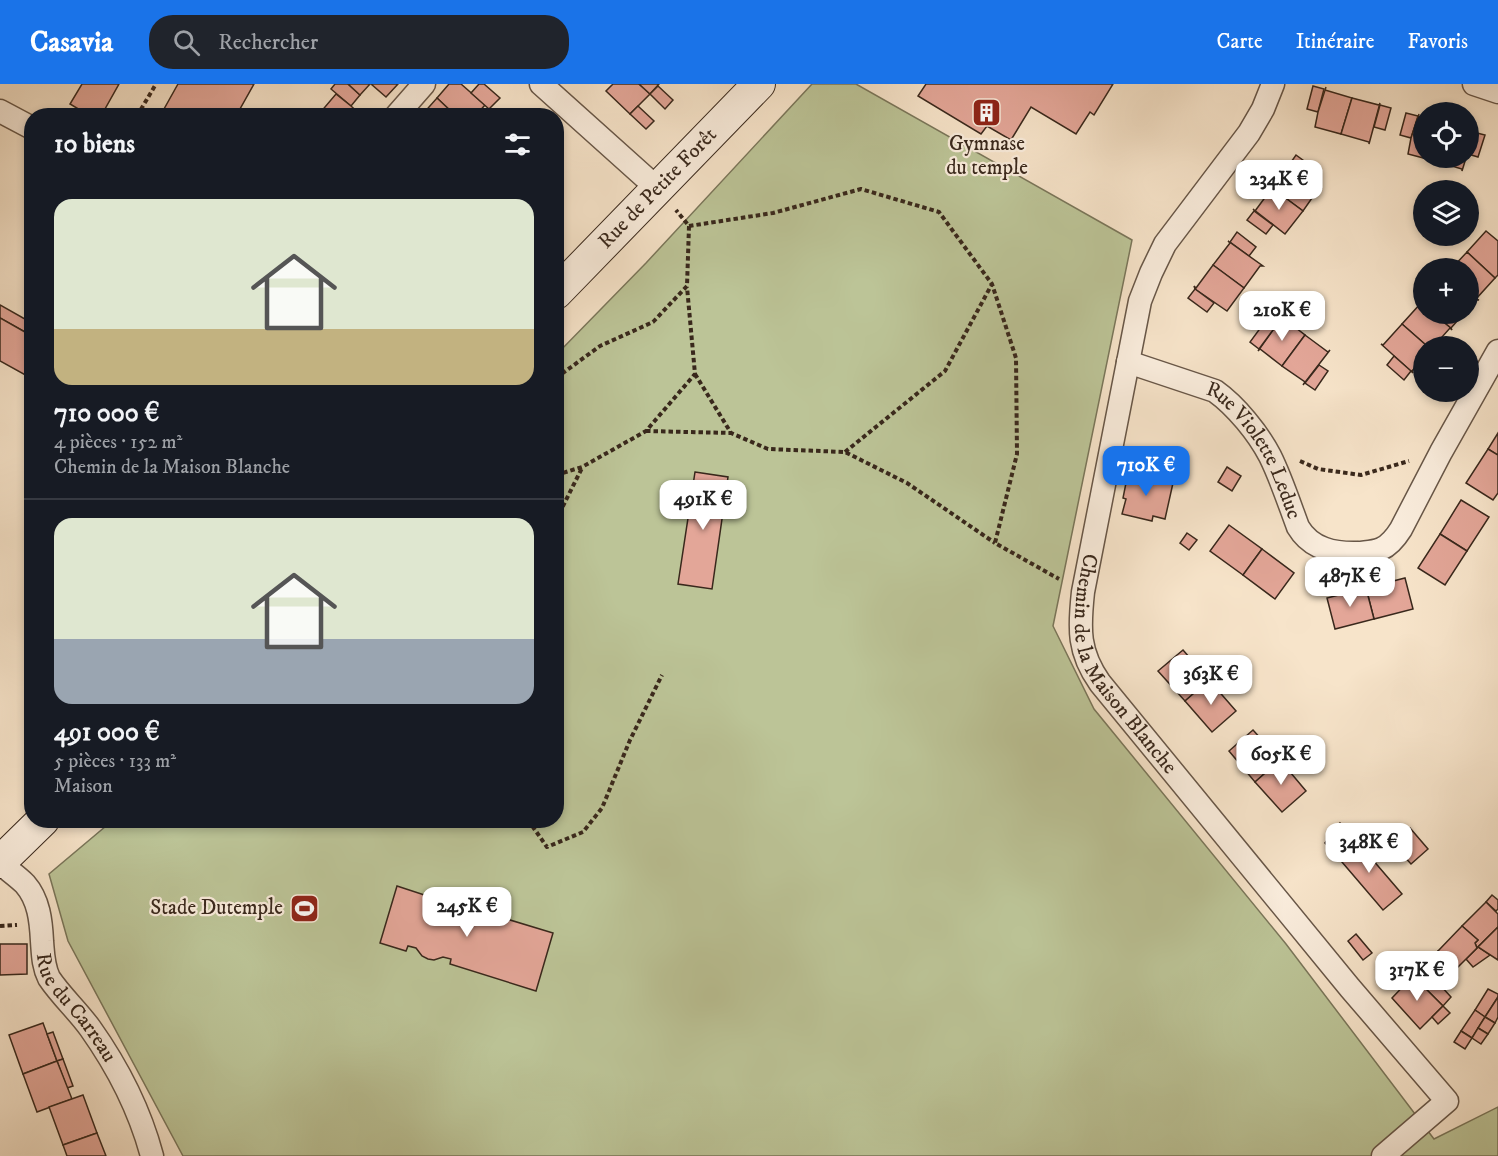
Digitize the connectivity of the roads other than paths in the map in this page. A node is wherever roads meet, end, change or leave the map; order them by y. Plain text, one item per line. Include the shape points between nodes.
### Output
1 (424, 84) edge
2 (541, 84) edge
3 (759, 84) edge
4 (1273, 84) edge
5 (1474, 84) edge
6 (1498, 92) edge
7 (0, 94) edge
8 (403, 108) edge
9 (3, 121) edge
10 (24, 126) edge
11 (658, 189) junction
12 (564, 286) edge
13 (1498, 351) edge
14 (1128, 362) junction
15 (35, 828) edge
16 (0, 863) edge
17 (152, 1156) edge
18 (1383, 1156) edge

1 - 8 street
2 - 11 street
3 - 11 main road, Rue de Petite Forêt
4 - 14 street, Chemin de la Maison Blanche via 1249,133 1159,255 1140,300
5 - 6 street
7 - 9 street
9 - 10 street
11 - 12 main road, Rue de Petite Forêt
13 - 14 street, Rue Violette Leduc via 1395,538 1374,551 1346,553 1317,546 1303,535 1263,443 1233,406 1215,391
14 - 18 street, Chemin de la Maison Blanche via 1083,592 1083,645 1088,665 1447,1101
15 - 16 main road
16 - 17 street, Rue du Carreau via 32,895 40,916 48,978 90,1028 114,1066 132,1100

